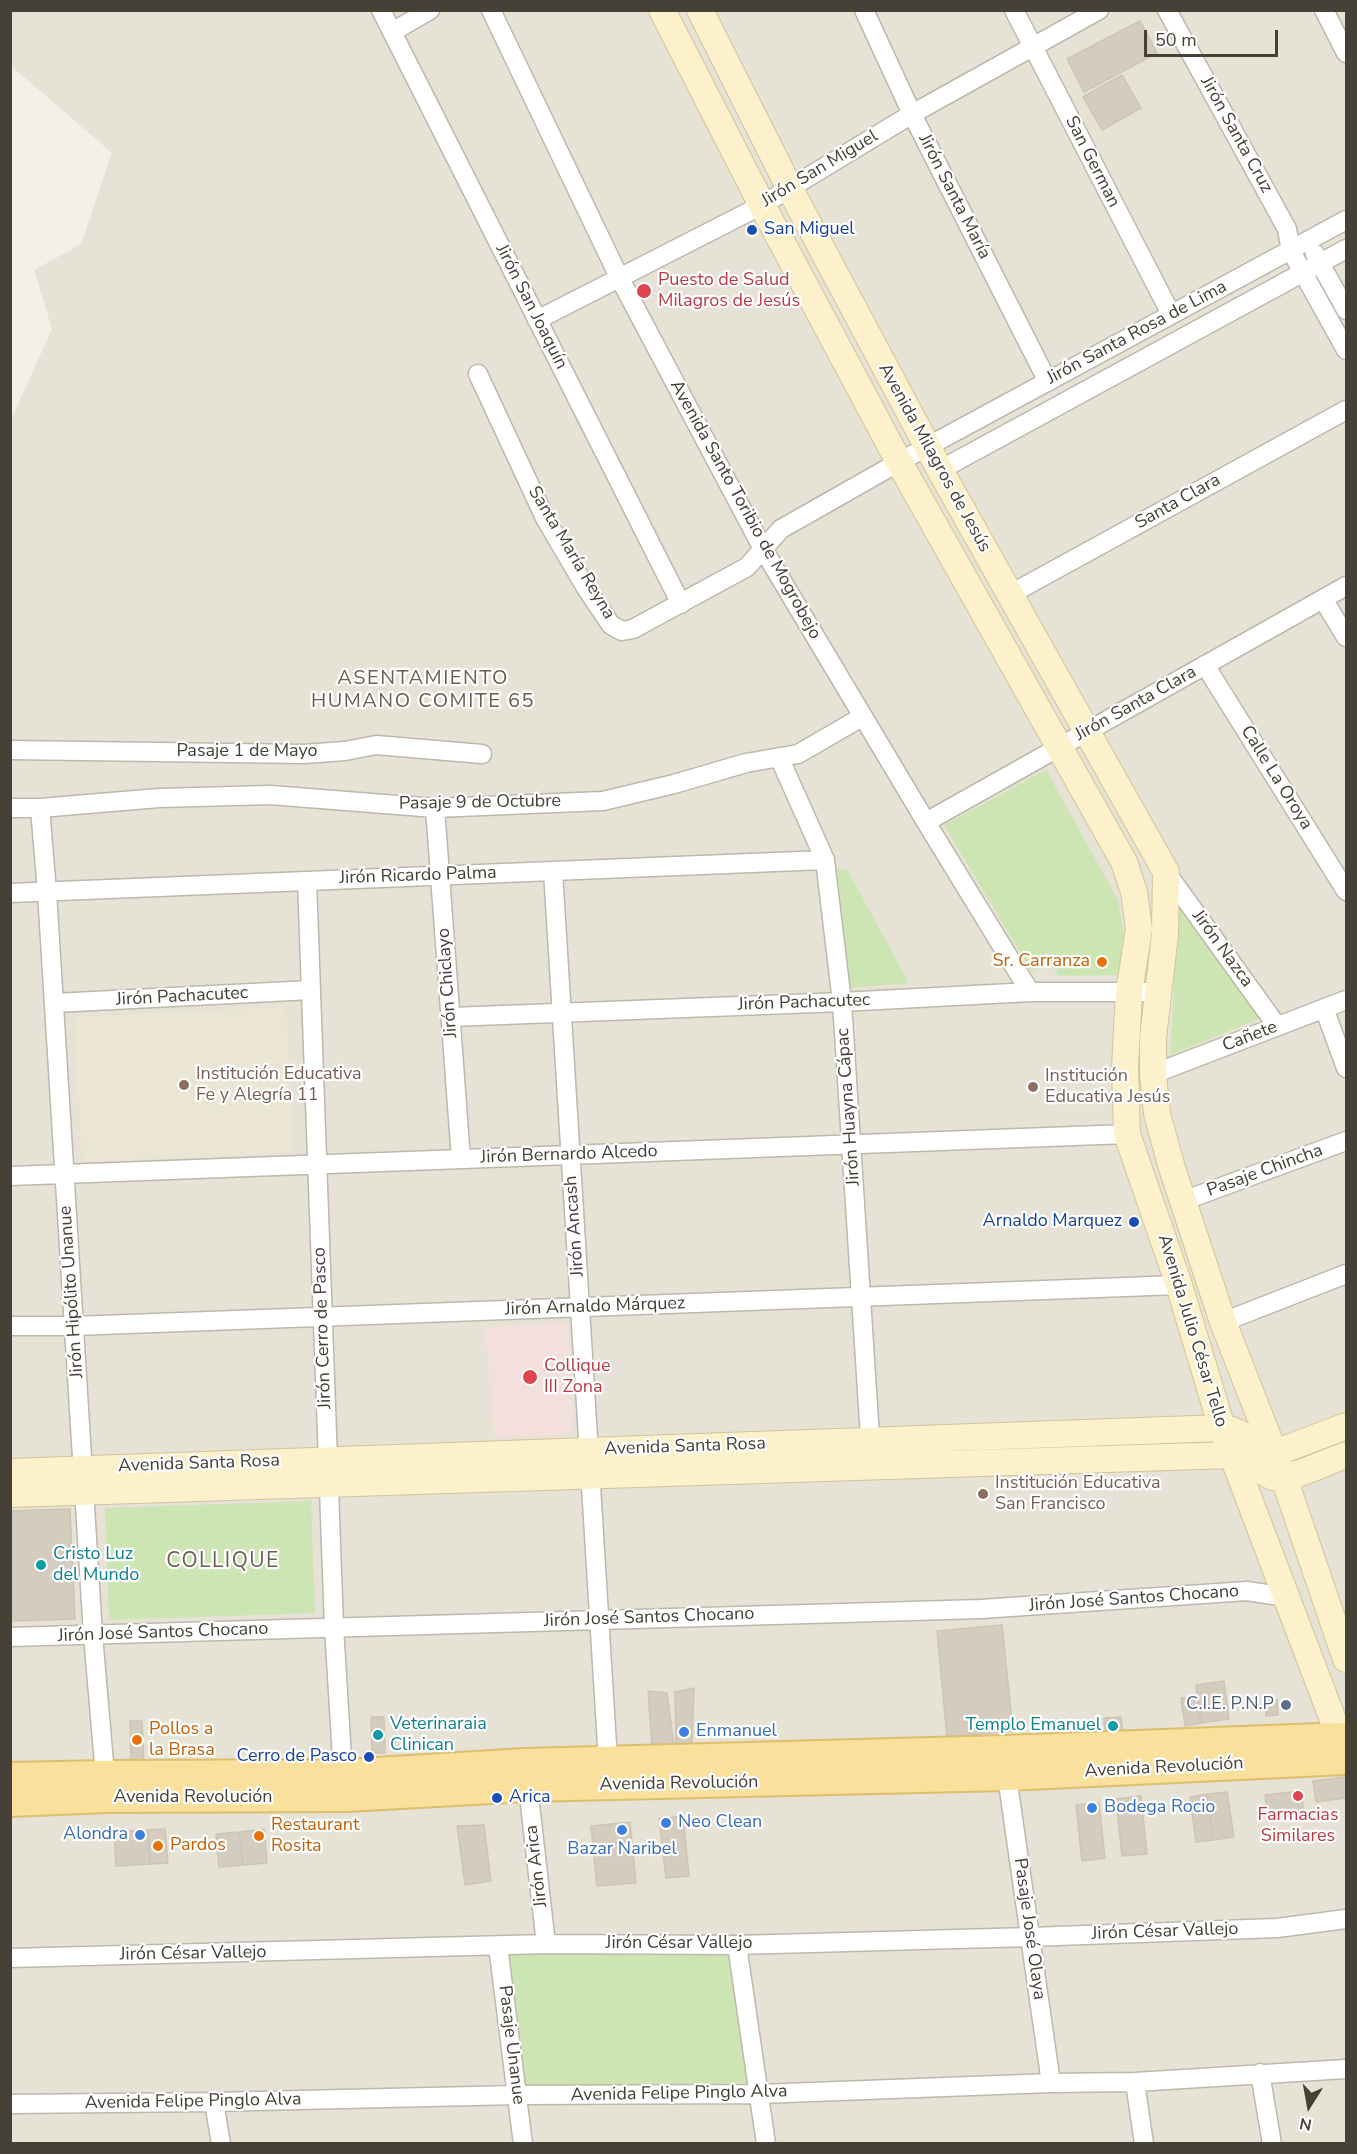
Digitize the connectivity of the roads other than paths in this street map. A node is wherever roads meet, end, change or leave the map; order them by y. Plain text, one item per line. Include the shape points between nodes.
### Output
1 (381, 10) edge
2 (430, 10) edge
3 (491, 10) edge
4 (662, 10) edge
5 (700, 10) edge
6 (864, 10) edge
7 (1014, 10) edge
8 (1099, 10) edge
9 (1167, 10) edge
10 (1324, 10) edge
11 (392, 32) junction
12 (1342, 34) edge
13 (1032, 46) junction
14 (1347, 53) edge
15 (912, 114) junction
16 (790, 189) junction
17 (762, 205) junction
18 (1347, 220) edge
19 (1287, 229) junction
20 (1308, 242) junction
21 (1347, 249) edge
22 (1291, 251) junction
23 (1321, 262) junction
24 (1303, 272) junction
25 (620, 277) junction
26 (1347, 310) edge
27 (1171, 314) junction
28 (537, 320) junction
29 (1347, 350) edge
30 (478, 374) dead end
31 (1048, 382) junction
32 (1347, 410) edge
33 (928, 447) junction
34 (899, 462) junction
35 (940, 470) junction
36 (763, 549) junction
37 (1347, 586) edge
38 (1009, 595) junction
39 (1323, 599) junction
40 (681, 604) junction
41 (1347, 637) edge
42 (1205, 665) junction
43 (862, 717) junction
44 (1086, 731) junction
45 (1059, 747) junction
46 (10, 750) edge
47 (482, 754) dead end
48 (779, 757) junction
49 (10, 808) edge
50 (40, 808) junction
51 (435, 808) junction
52 (926, 822) junction
53 (825, 860) junction
54 (1340, 866) edge
55 (553, 871) junction
56 (1166, 872) junction
57 (440, 876) junction
58 (307, 881) junction
59 (1347, 891) edge
60 (47, 892) junction
61 (1134, 892) joint
62 (10, 893) edge
63 (1166, 902) joint
64 (311, 990) junction
65 (1030, 992) junction
66 (1129, 992) junction
67 (1157, 992) junction
68 (1347, 1000) edge
69 (842, 1002) junction
70 (54, 1003) junction
71 (1324, 1008) junction
72 (562, 1012) junction
73 (451, 1017) junction
74 (1277, 1026) junction
75 (1347, 1068) edge
76 (1153, 1074) junction
77 (1127, 1134) junction
78 (1347, 1141) edge
79 (852, 1144) junction
80 (571, 1155) junction
81 (461, 1159) junction
82 (317, 1164) junction
83 (64, 1174) junction
84 (10, 1176) edge
85 (1183, 1201) junction
86 (1347, 1274) edge
87 (1179, 1285) junction
88 (861, 1297) junction
89 (580, 1308) junction
90 (323, 1317) junction
91 (1223, 1322) junction
92 (10, 1326) edge
93 (74, 1326) junction
94 (1347, 1426) edge
95 (1222, 1428) junction
96 (870, 1441) junction
97 (589, 1450) junction
98 (1275, 1453) junction
99 (1232, 1455) junction
100 (1347, 1455) edge
101 (872, 1466) junction
102 (10, 1472) edge
103 (329, 1472) junction
104 (591, 1477) junction
105 (1284, 1478) junction
106 (84, 1480) junction
107 (10, 1494) edge
108 (1286, 1597) junction
109 (1338, 1608) edge
110 (599, 1620) junction
111 (334, 1627) junction
112 (93, 1635) junction
113 (10, 1637) edge
114 (1347, 1659) edge
115 (1345, 1747) edge
116 (608, 1761) junction
117 (105, 1774) junction
118 (343, 1774) junction
119 (1007, 1776) junction
120 (10, 1778) edge
121 (528, 1787) junction
122 (10, 1802) edge
123 (1347, 1919) edge
124 (1030, 1937) junction
125 (546, 1944) junction
126 (737, 1945) junction
127 (498, 1946) junction
128 (10, 1958) edge
129 (1347, 2069) edge
130 (1260, 2073) junction
131 (1135, 2082) junction
132 (1051, 2083) junction
133 (759, 2094) junction
134 (517, 2095) junction
135 (214, 2102) junction
136 (10, 2104) edge
137 (221, 2144) edge
138 (523, 2144) edge
139 (766, 2144) edge
140 (1144, 2144) edge
141 (1272, 2144) edge

1 - 11 street, Jirón San Joaquín
2 - 11 street
3 - 25 street, Avenida Santo Toribio de Mogrobejo
4 - 17 street, Avenida Milagros de Jesús
5 - 16 street, Avenida Milagros de Jesús
6 - 15 street, Jirón Santa María
7 - 13 street, San German
8 - 13 street, Jirón San Miguel
9 - 19 street, Jirón Santa Cruz
10 - 12 street
11 - 28 street, Jirón San Joaquín
12 - 14 street
13 - 15 street, Jirón San Miguel
13 - 27 street, San German
15 - 16 street, Jirón San Miguel
15 - 31 street, Jirón Santa María
16 - 17 street, Jirón San Miguel
16 - 33 street, Avenida Milagros de Jesús
17 - 25 street, Jirón San Miguel
17 - 34 street, Avenida Milagros de Jesús
18 - 20 street, Jirón Santa Rosa de Lima
19 - 20 street, Jirón Santa Cruz
19 - 22 street, Jirón Santa Cruz
20 - 22 street, Jirón Santa Rosa de Lima
20 - 23 street, Jirón Santa Cruz
21 - 23 street, Jirón Santa Rosa de Lima
22 - 24 street, Jirón Santa Cruz
22 - 27 street, Jirón Santa Rosa de Lima
23 - 24 street, Jirón Santa Rosa de Lima
23 - 26 street, Jirón Santa Cruz
24 - 29 street, Jirón Santa Cruz
24 - 35 street, Jirón Santa Rosa de Lima
25 - 28 street, Jirón San Miguel
25 - 36 street, Avenida Santo Toribio de Mogrobejo
27 - 31 street, Jirón Santa Rosa de Lima
28 - 40 street, Jirón San Joaquín
30 - 40 street, Santa María Reyna via 545,518 611,625 622,631 633,629
31 - 33 street, Jirón Santa Rosa de Lima
32 - 38 street, Santa Clara
33 - 34 street, Santa María Reyna
33 - 35 street, Avenida Milagros de Jesús
34 - 36 street, Santa María Reyna via 781,529
34 - 45 street, Avenida Milagros de Jesús
35 - 38 street, Avenida Milagros de Jesús
36 - 40 street, Santa María Reyna via 747,567
36 - 43 street, Avenida Santo Toribio de Mogrobejo
37 - 39 street, Jirón Santa Clara
38 - 44 street, Avenida Milagros de Jesús
39 - 41 street
39 - 42 street, Jirón Santa Clara
42 - 44 street, Jirón Santa Clara
42 - 54 street, Calle La Oroya
43 - 48 street, Pasaje 9 de Octubre via 798,754
43 - 52 street, Avenida Santo Toribio de Mogrobejo
44 - 45 street, Jirón Santa Clara
44 - 56 street, Avenida Milagros de Jesús
45 - 52 street, Jirón Santa Clara
45 - 61 street, Avenida Milagros de Jesús via 1124,862
46 - 47 street, Pasaje 1 de Mayo via 304,754 376,745
48 - 51 street, Pasaje 9 de Octubre via 603,801
48 - 53 street, Jirón Huayna Cápac
49 - 50 street, Pasaje 9 de Octubre
50 - 51 street, Pasaje 9 de Octubre via 159,798 270,795
50 - 60 street, Jirón Hipólito Unanue
51 - 57 street, Jirón Chiclayo
52 - 65 street, Avenida Santo Toribio de Mogrobejo
53 - 55 street, Jirón Ricardo Palma
53 - 69 street, Jirón Huayna Cápac
54 - 59 street, Calle La Oroya
55 - 57 street, Jirón Ricardo Palma
55 - 72 street, Jirón Ancash
56 - 63 street, Avenida Milagros de Jesús
56 - 74 street, Jirón Nazca
57 - 58 street, Jirón Ricardo Palma
57 - 73 street, Jirón Chiclayo
58 - 60 street, Jirón Ricardo Palma
58 - 64 street, Jirón Cerro de Pasco
60 - 62 street, Jirón Ricardo Palma
60 - 70 street, Jirón Hipólito Unanue
61 - 66 street, Avenida Julio César Tello via 1139,929
63 - 67 street, Avenida Julio César Tello
64 - 70 street, Jirón Pachacutec
64 - 82 street, Jirón Cerro de Pasco
65 - 66 street, Jirón Pachacutec
65 - 69 street, Jirón Pachacutec
66 - 67 street, Jirón Pachacutec
66 - 77 street, Avenida Julio César Tello
67 - 76 street, Avenida Julio César Tello
68 - 71 street, Cañete
69 - 72 street, Jirón Pachacutec
69 - 79 street, Jirón Huayna Cápac
70 - 83 street, Jirón Hipólito Unanue
71 - 74 street, Cañete
71 - 75 street
72 - 73 street, Jirón Pachacutec
72 - 80 street, Jirón Ancash
73 - 81 street, Jirón Chiclayo
74 - 76 street, Cañete
76 - 85 street, Avenida Julio César Tello via 1157,1114
77 - 79 street, Jirón Bernardo Alcedo
77 - 87 street, Avenida Julio César Tello
78 - 85 street, Pasaje Chincha
79 - 80 street, Jirón Bernardo Alcedo
79 - 88 street, Jirón Huayna Cápac
80 - 81 street, Jirón Bernardo Alcedo
80 - 89 street, Jirón Ancash
81 - 82 street, Jirón Bernardo Alcedo
82 - 83 street, Jirón Bernardo Alcedo
82 - 90 street, Jirón Cerro de Pasco
83 - 84 street, Jirón Bernardo Alcedo
83 - 93 street, Jirón Hipólito Unanue
85 - 91 street, Avenida Julio César Tello
86 - 91 street
87 - 88 street, Jirón Arnaldo Márquez
87 - 95 street, Avenida Julio César Tello
88 - 89 street, Jirón Arnaldo Márquez
88 - 96 street, Jirón Huayna Cápac
89 - 90 street, Jirón Arnaldo Márquez
89 - 97 street, Jirón Ancash
90 - 93 street, Jirón Arnaldo Márquez
90 - 103 street, Jirón Cerro de Pasco
91 - 98 street, Avenida Julio César Tello
92 - 93 street, Jirón Arnaldo Márquez
93 - 106 street, Jirón Hipólito Unanue
94 - 98 street
95 - 96 street, Avenida Santa Rosa
95 - 98 street, Avenida Santa Rosa via 1235,1429 1265,1451
95 - 99 street, Avenida Julio César Tello
96 - 97 street, Avenida Santa Rosa
96 - 101 street, Jirón Huayna Cápac
97 - 103 street, Avenida Santa Rosa
97 - 104 street, Jirón Ancash
98 - 105 street, Avenida Julio César Tello
99 - 101 street, Avenida Santa Rosa
99 - 105 street, Avenida Santa Rosa via 1244,1456 1273,1477
99 - 108 street, Avenida Julio César Tello
100 - 105 street
101 - 104 street, Avenida Santa Rosa
102 - 106 street, Avenida Santa Rosa
103 - 104 street, Avenida Santa Rosa
103 - 106 street, Avenida Santa Rosa
103 - 111 street, Jirón Cerro de Pasco
104 - 110 street, Jirón Ancash
105 - 109 street, Avenida Julio César Tello
106 - 107 street, Avenida Santa Rosa
106 - 112 street, Jirón Hipólito Unanue
108 - 110 street, Jirón José Santos Chocano via 1247,1591 981,1609
108 - 115 street, Avenida Julio César Tello
109 - 114 street, Avenida Julio César Tello
110 - 111 street, Jirón José Santos Chocano
110 - 116 street, Jirón Ancash
111 - 112 street, Jirón José Santos Chocano
111 - 118 street, Jirón Cerro de Pasco
112 - 113 street, Jirón José Santos Chocano
112 - 117 street, Jirón Hipólito Unanue
115 - 116 main road, Avenida Revolución via 1004,1750
115 - 119 main road, Avenida Revolución
116 - 118 main road, Avenida Revolución
117 - 118 main road, Avenida Revolución
117 - 120 main road, Avenida Revolución
119 - 121 main road, Avenida Revolución
119 - 124 street, Pasaje José Olaya
121 - 122 main road, Avenida Revolución via 346,1797
121 - 125 street, Jirón Arica
123 - 124 street, Jirón César Vallejo via 1277,1928
124 - 126 street, Jirón César Vallejo
124 - 132 street, Pasaje José Olaya
125 - 126 street, Jirón César Vallejo
125 - 127 street, Jirón César Vallejo
126 - 133 street
127 - 128 street, Jirón César Vallejo
127 - 134 street, Pasaje Unanue
129 - 130 street, Avenida Felipe Pinglo Alva
130 - 131 street, Avenida Felipe Pinglo Alva
130 - 141 street
131 - 132 street, Avenida Felipe Pinglo Alva
131 - 140 street
132 - 133 street, Avenida Felipe Pinglo Alva
133 - 134 street, Avenida Felipe Pinglo Alva
133 - 139 street
134 - 135 street, Avenida Felipe Pinglo Alva
134 - 138 street, Pasaje Unanue
135 - 136 street, Avenida Felipe Pinglo Alva
135 - 137 street

